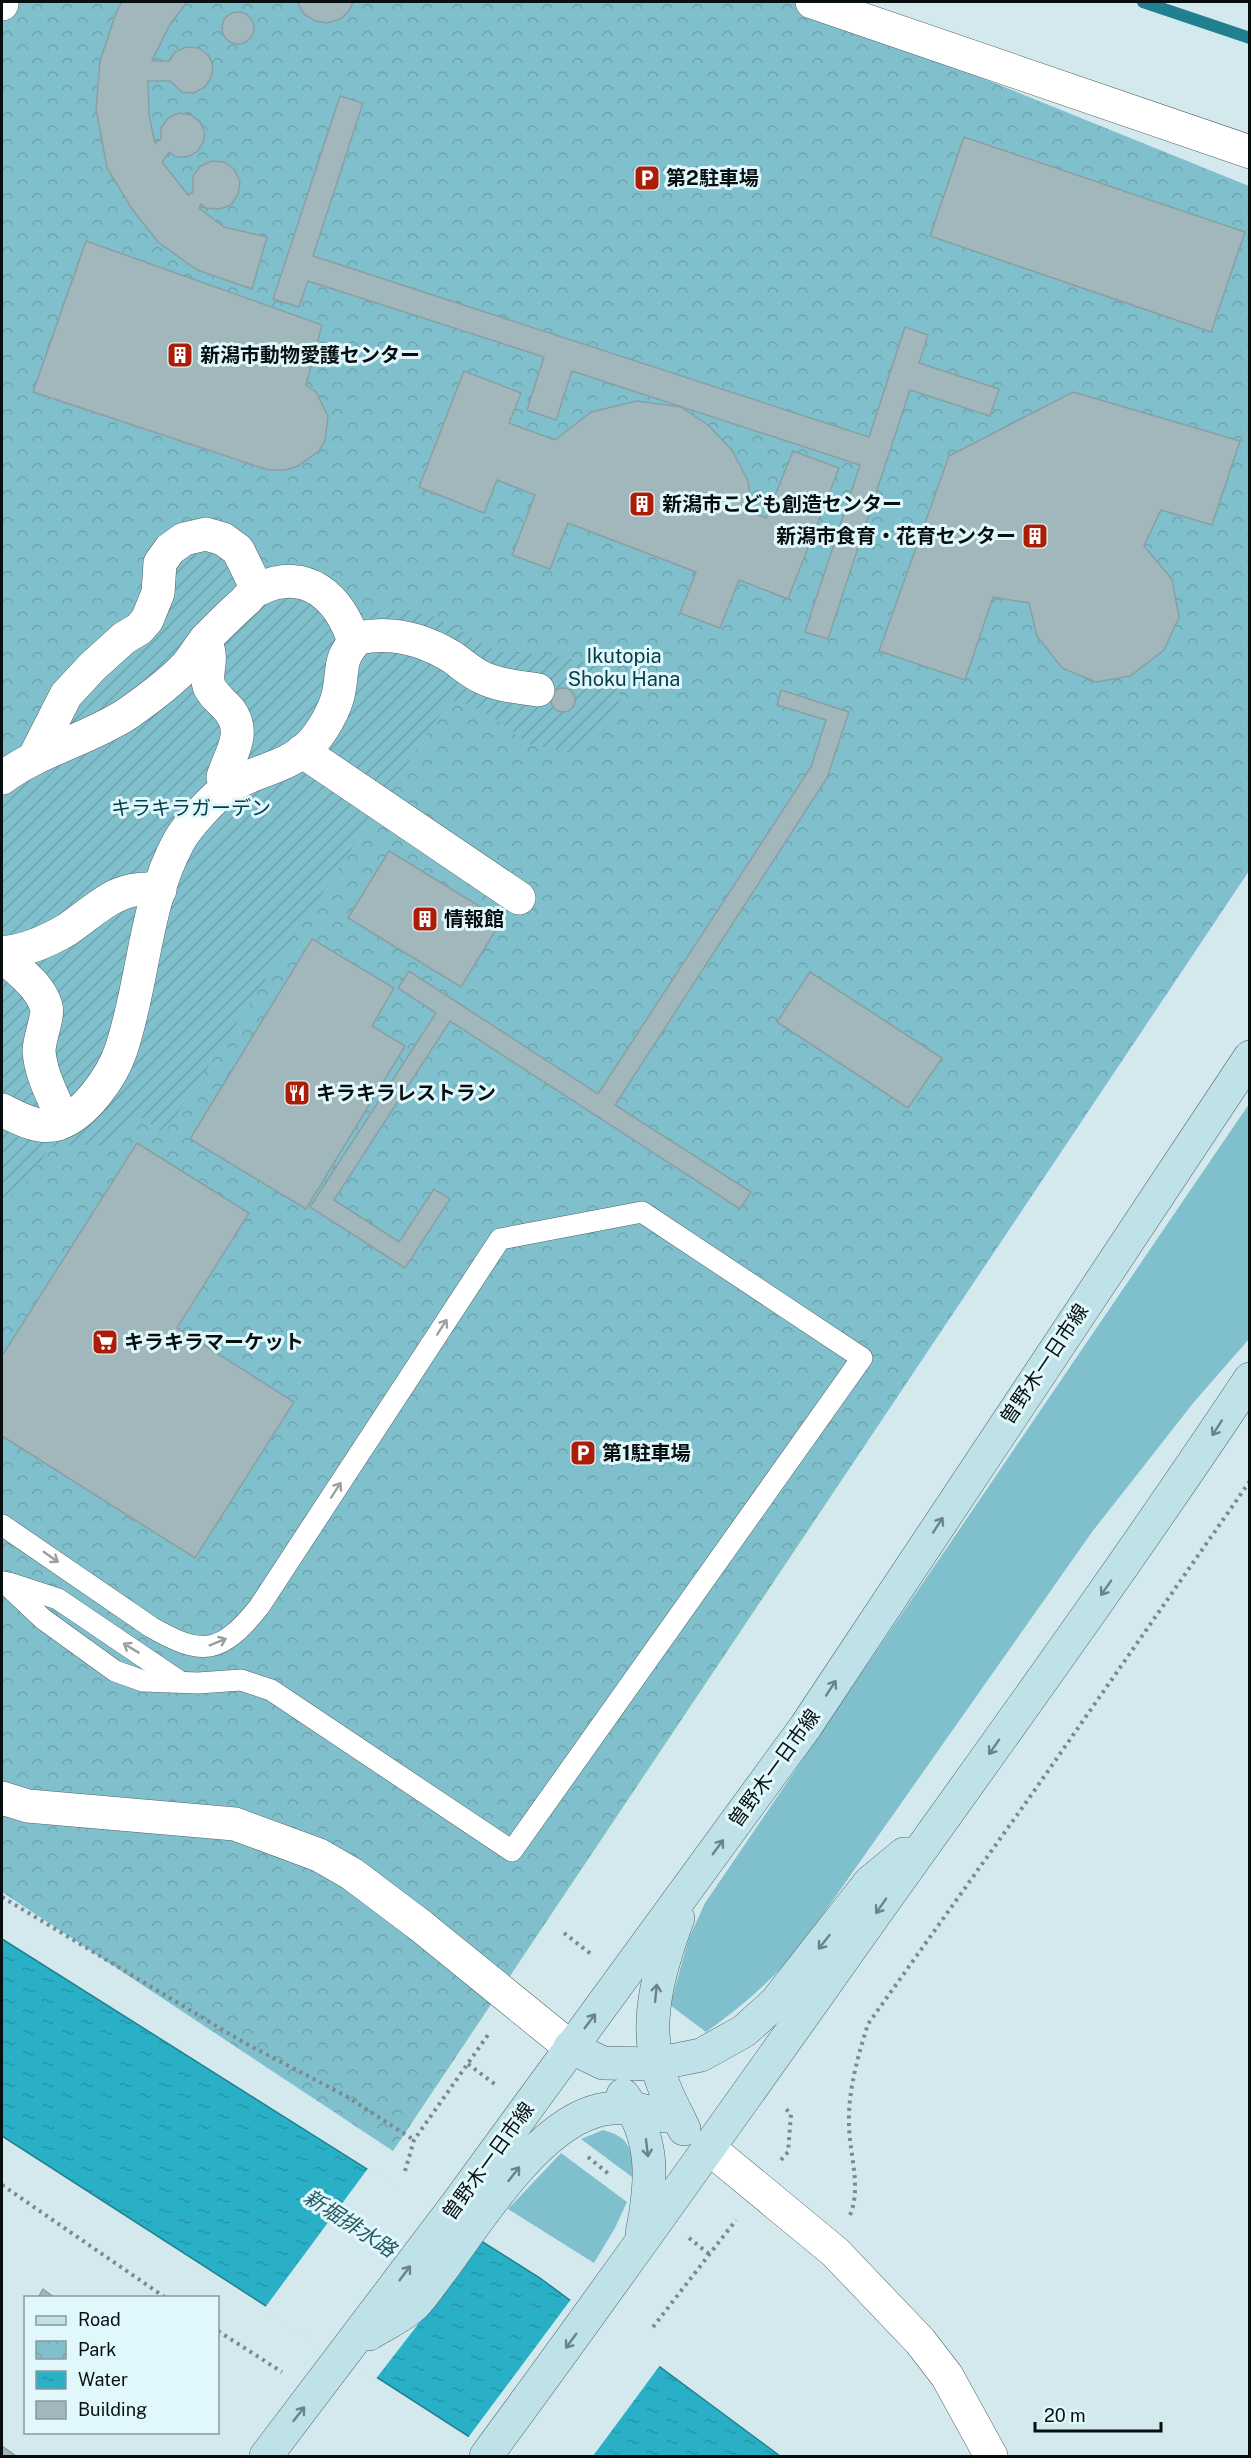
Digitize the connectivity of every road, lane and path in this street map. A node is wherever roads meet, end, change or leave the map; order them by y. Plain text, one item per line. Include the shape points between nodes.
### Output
1 (812, 2) edge
2 (1250, 152) edge
3 (257, 589) junction
4 (205, 640) junction
5 (354, 642) junction
6 (538, 690) dead end
7 (302, 751) junction
8 (33, 758) junction
9 (2, 778) edge
10 (228, 787) junction
11 (160, 891) junction
12 (519, 898) dead end
13 (2, 954) edge
14 (1250, 1057) edge
15 (2, 1110) edge
16 (63, 1121) junction
17 (1250, 1379) edge
18 (1250, 1481) edge
19 (2, 1526) edge
20 (3, 1581) edge
21 (179, 1681) junction
22 (2, 1798) edge
23 (938, 1826) junction
24 (690, 1885) junction
25 (2, 1897) edge
26 (564, 1933) dead end
27 (598, 1959) dead end
28 (490, 2032) dead end
29 (570, 2047) junction
30 (468, 2064) junction
31 (656, 2064) junction
32 (611, 2079) junction
33 (497, 2086) dead end
34 (780, 2102) dead end
35 (634, 2109) junction
36 (686, 2131) junction
37 (414, 2140) junction
38 (587, 2157) dead end
39 (776, 2168) dead end
40 (405, 2171) dead end
41 (615, 2179) dead end
42 (2, 2185) edge
43 (467, 2212) junction
44 (736, 2220) dead end
45 (687, 2236) dead end
46 (640, 2244) junction
47 (835, 2252) junction
48 (709, 2254) junction
49 (163, 2296) edge
50 (653, 2327) dead end
51 (219, 2331) edge
52 (333, 2370) junction
53 (266, 2457) edge
54 (486, 2457) edge
55 (991, 2457) edge

1 - 2 street
3 - 4 street
3 - 5 street via 291,581 322,590 349,626
3 - 8 street via 238,550 223,539 206,534 184,539 170,549 160,563 158,593 147,620 98,661 66,695
4 - 8 street via 186,665 127,713
4 - 10 street via 210,650 209,686 237,722 235,750 223,777
5 - 6 street via 374,634 400,636 422,642 484,679
5 - 7 street via 342,658 339,693 328,717
7 - 10 street
7 - 12 street
8 - 9 street
10 - 11 street via 180,840
11 - 13 street via 144,888 108,898 52,938
11 - 16 street via 121,1052 94,1097
13 - 16 street via 40,993 47,1009 39,1051 44,1078
24 -> 14 main road, 曽野木一日市線 via 806,1726
15 - 16 street via 35,1124
17 -> 23 main road
18 - 47 path via 868,2024 856,2061 849,2123 856,2200
19 -> 21 lane via 165,1635 194,1647 215,1645 239,1632 500,1239 642,1212 862,1358 512,1851 271,1690 241,1680
21 -> 20 lane via 58,1599
20 - 21 lane via 43,1619 115,1671 143,1681
22 - 29 street via 28,1806 235,1824 319,1855 352,1874 421,1926
23 -> 31 main road via 870,1882 776,2002 744,2031 701,2055
23 -> 36 main road
29 -> 24 main road, 曽野木一日市線
31 -> 24 main road via 653,2023 658,1976
25 - 37 path via 243,2042 346,2096
26 - 27 path
28 - 30 path
29 - 31 main road via 603,2063
29 - 32 main road
29 - 43 main road, 曽野木一日市線
30 - 33 path
30 - 37 path
31 - 36 main road
32 - 35 main road
32 - 36 main road
34 - 39 path via 791,2114 788,2152
35 - 36 main road
43 -> 35 main road via 568,2122 595,2111
35 -> 46 main road via 647,2142 650,2192
36 - 46 main road
36 - 47 street
37 - 40 path
38 - 41 path
42 - 49 path
52 -> 43 main road, 曽野木一日市線
44 - 48 path
45 - 48 path
46 -> 54 main road
47 - 55 street via 920,2341 947,2376
48 - 50 path
51 - 52 path
53 -> 52 main road, 曽野木一日市線

